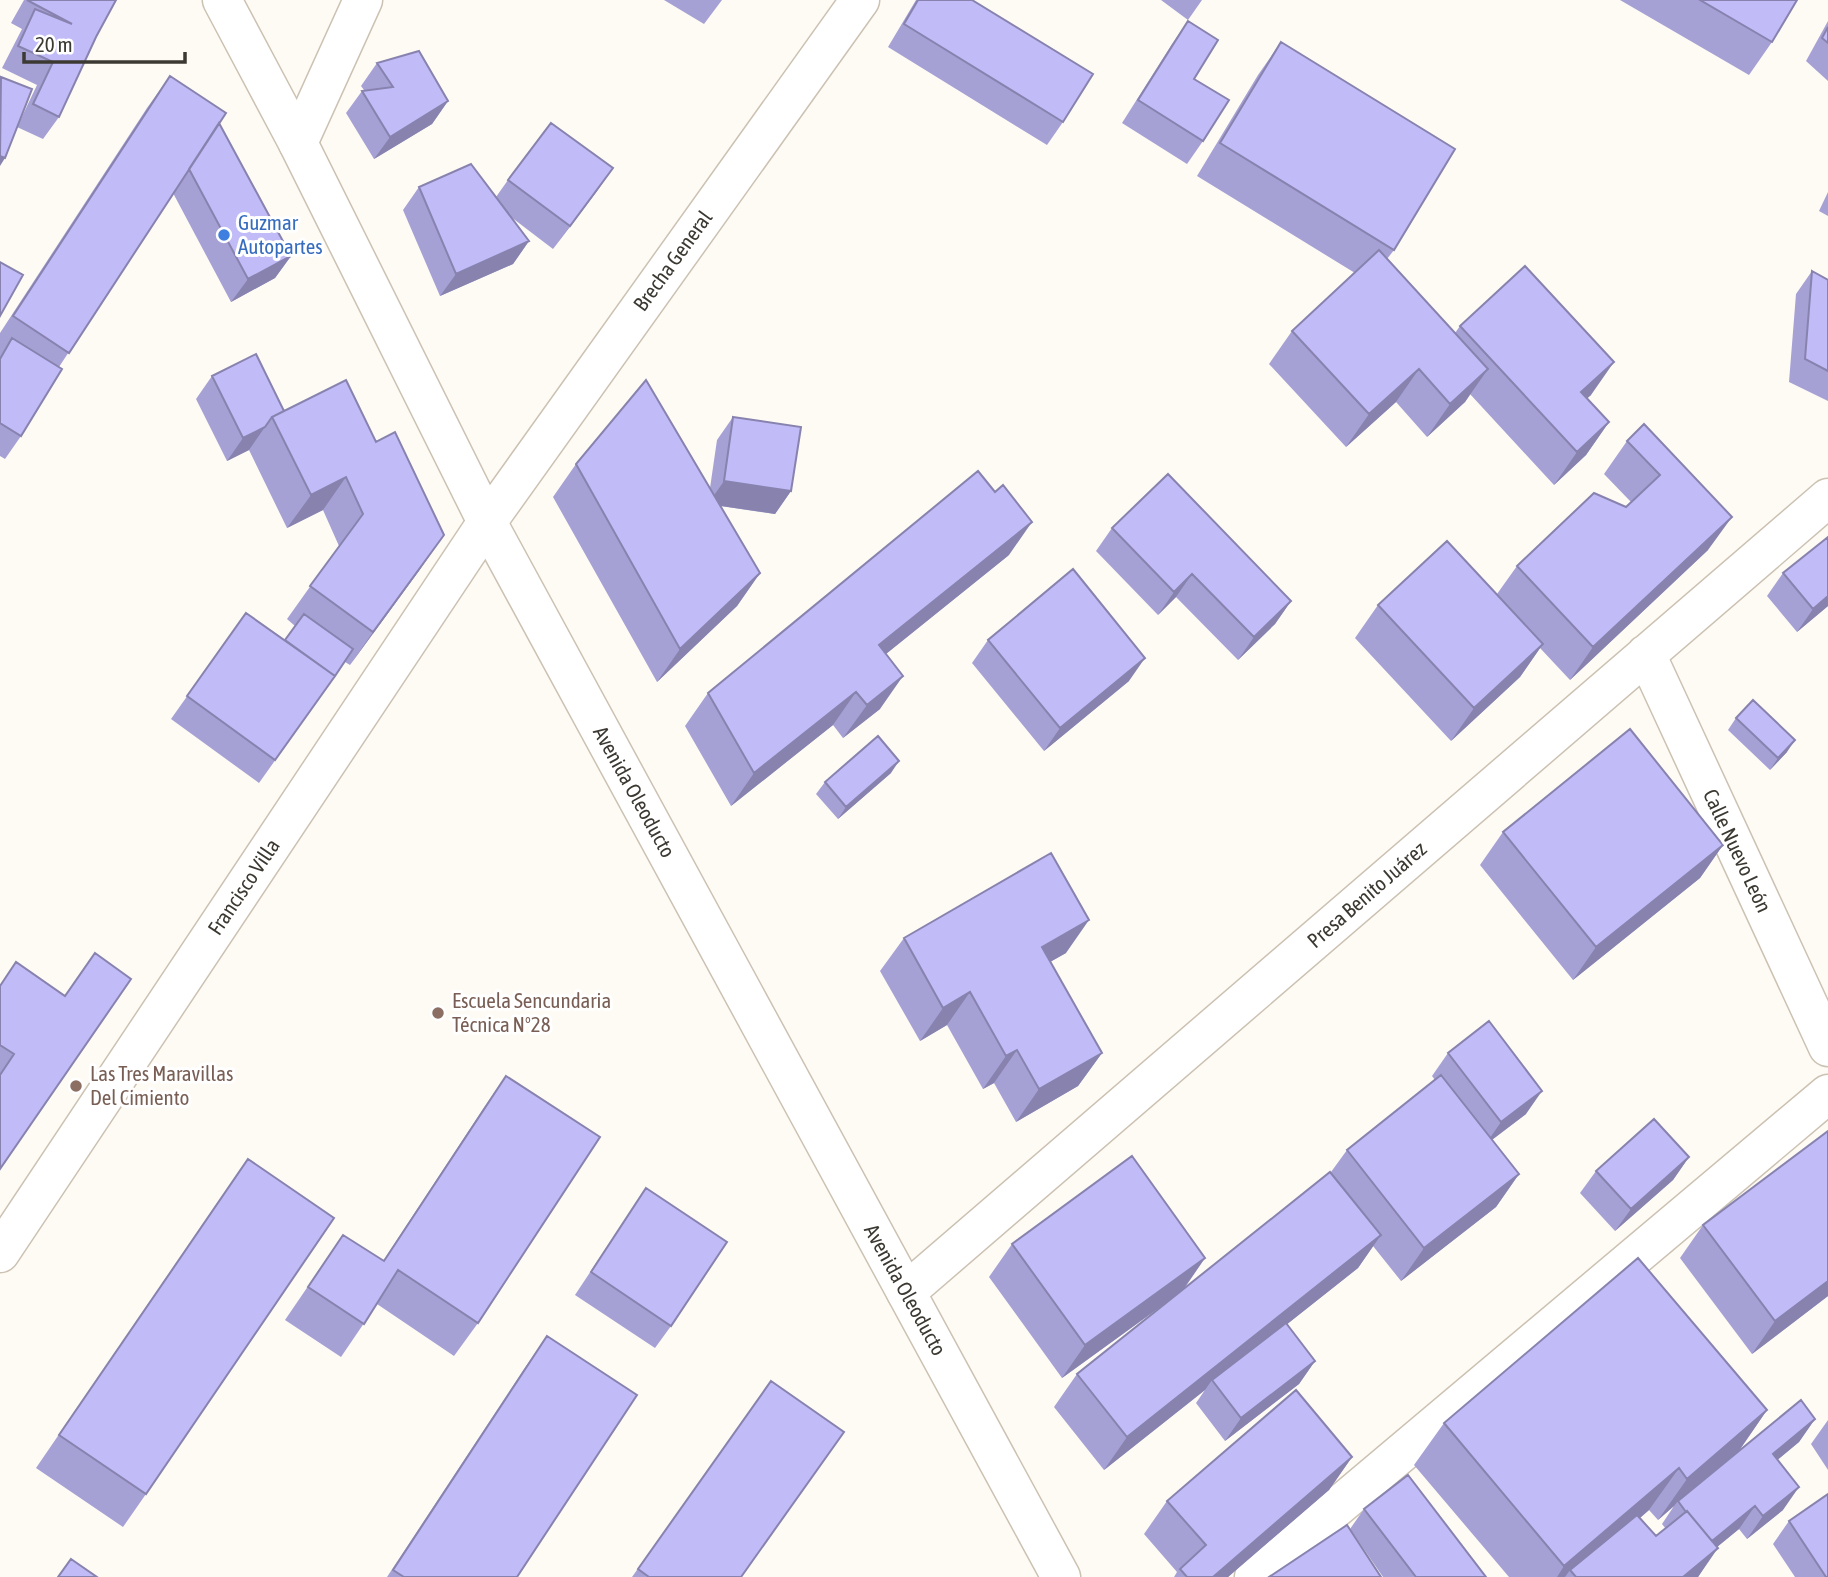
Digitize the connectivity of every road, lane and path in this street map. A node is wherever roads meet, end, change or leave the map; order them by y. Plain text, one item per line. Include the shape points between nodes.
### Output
1 (222, 0) edge
2 (363, 0) edge
3 (860, 0) edge
4 (298, 143) junction
5 (1828, 498) edge
6 (487, 522) junction
7 (1646, 654) junction
8 (1828, 1047) edge
9 (1828, 1094) edge
10 (0, 1253) edge
11 (906, 1292) junction
12 (1061, 1577) edge
13 (1254, 1577) edge

1 - 4 street, Avenida Oleoducto
2 - 4 street
3 - 6 street, Brecha General
4 - 6 street, Avenida Oleoducto
5 - 7 street, Presa Benito Juárez
6 - 10 street, Francisco Villa
6 - 11 street, Avenida Oleoducto
7 - 8 street, Calle Nuevo León
7 - 11 street, Presa Benito Juárez
9 - 13 street
11 - 12 street, Avenida Oleoducto

